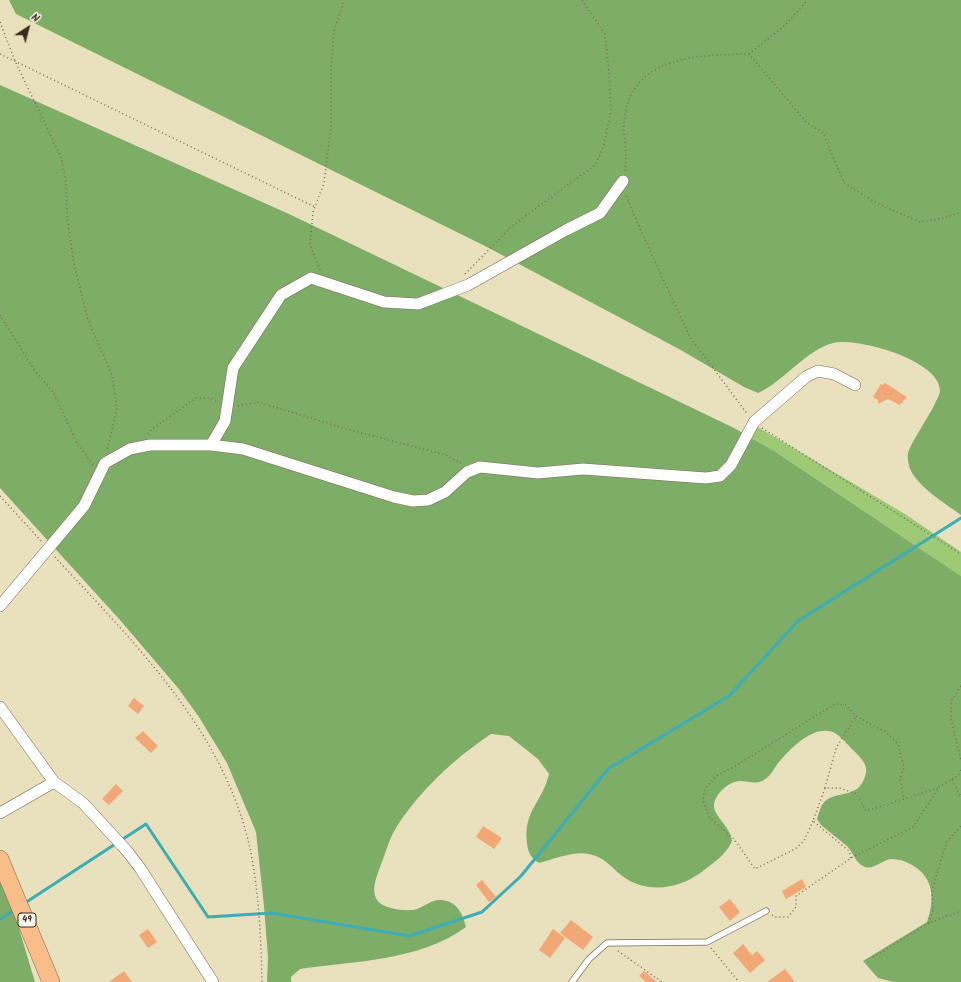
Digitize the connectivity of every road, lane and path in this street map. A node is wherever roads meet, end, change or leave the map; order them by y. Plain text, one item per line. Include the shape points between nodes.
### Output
1 (344, 0) edge
2 (582, 0) edge
3 (808, 0) edge
4 (0, 22) edge
5 (0, 54) edge
6 (749, 54) junction
7 (15, 61) junction
8 (623, 181) junction
9 (315, 207) junction
10 (961, 212) edge
11 (327, 283) junction
12 (452, 292) junction
13 (0, 315) edge
14 (855, 385) dead end
15 (228, 406) junction
16 (754, 422) junction
17 (211, 445) junction
18 (139, 447) junction
19 (105, 464) junction
20 (472, 470) junction
21 (100, 474) junction
22 (0, 496) edge
23 (47, 549) junction
24 (961, 554) edge
25 (0, 606) edge
26 (961, 686) edge
27 (0, 707) edge
28 (856, 716) junction
29 (961, 761) edge
30 (961, 769) edge
31 (952, 780) junction
32 (54, 782) junction
33 (939, 787) junction
34 (825, 788) junction
35 (961, 797) edge
36 (904, 798) junction
37 (0, 813) edge
38 (813, 821) junction
39 (961, 826) edge
40 (851, 858) junction
41 (0, 859) edge
42 (766, 911) joint
43 (961, 911) edge
44 (929, 923) junction
45 (706, 942) junction
46 (607, 943) junction
47 (873, 957) dead end
48 (51, 982) edge
49 (213, 982) edge
50 (262, 982) edge
51 (572, 982) edge
52 (662, 982) edge
53 (739, 982) edge

1 - 9 path via 334,31 331,126 324,183
2 - 12 path via 605,34 611,110 603,148 595,165 512,226 472,267
3 - 6 path via 783,27
4 - 7 path
5 - 7 path
6 - 8 path via 689,58 666,64 644,77 629,96 624,121 626,168
6 - 10 path via 806,122 823,133 844,183 880,205 920,222 945,218
7 - 9 path
7 - 19 path via 61,157 74,264 88,320 112,375 117,409
8 - 12 street via 600,213
8 - 16 path via 626,197 690,337
9 - 11 path via 310,245 316,264
11 - 12 street via 384,302 418,304
11 - 15 street via 311,278 281,295 233,368
13 - 21 path via 35,370 53,392 76,441
14 - 16 street via 834,374 818,371 799,382
15 - 17 street via 225,421
15 - 18 path via 210,398 196,398 152,429
15 - 20 path via 236,407 258,402 446,455
16 - 20 street via 731,465 720,476 706,478 582,469 538,473 480,467
16 - 24 path
17 - 18 street
17 - 20 street via 243,449 413,501 428,500 445,492 466,472
18 - 19 street via 130,449
19 - 21 street
21 - 23 street via 84,506
22 - 23 path
23 - 25 street
23 - 50 path via 174,690 194,719 223,773 240,814 250,852 260,912
26 - 29 path via 951,702 951,719
27 - 32 street
28 - 34 path via 836,748
28 - 36 path via 887,733 898,744 904,768 900,780
28 - 38 path via 846,705 835,704 716,776 705,789 703,800 709,817 734,838 755,869 795,849 804,841
30 - 31 path via 959,775
31 - 33 path
31 - 35 path
32 - 37 street
32 - 49 street via 83,803 127,851
33 - 36 path
33 - 40 path via 913,826
34 - 36 path via 839,788 857,794 866,810
34 - 38 path
38 - 40 path via 849,851
39 - 44 path via 947,841 932,890 933,910
40 - 42 path via 796,896 796,907 788,917 775,917
41 - 48 main road, 49
42 - 45 lane
43 - 44 path
44 - 47 path
45 - 46 lane
45 - 53 path
46 - 51 lane via 589,959
46 - 52 path

